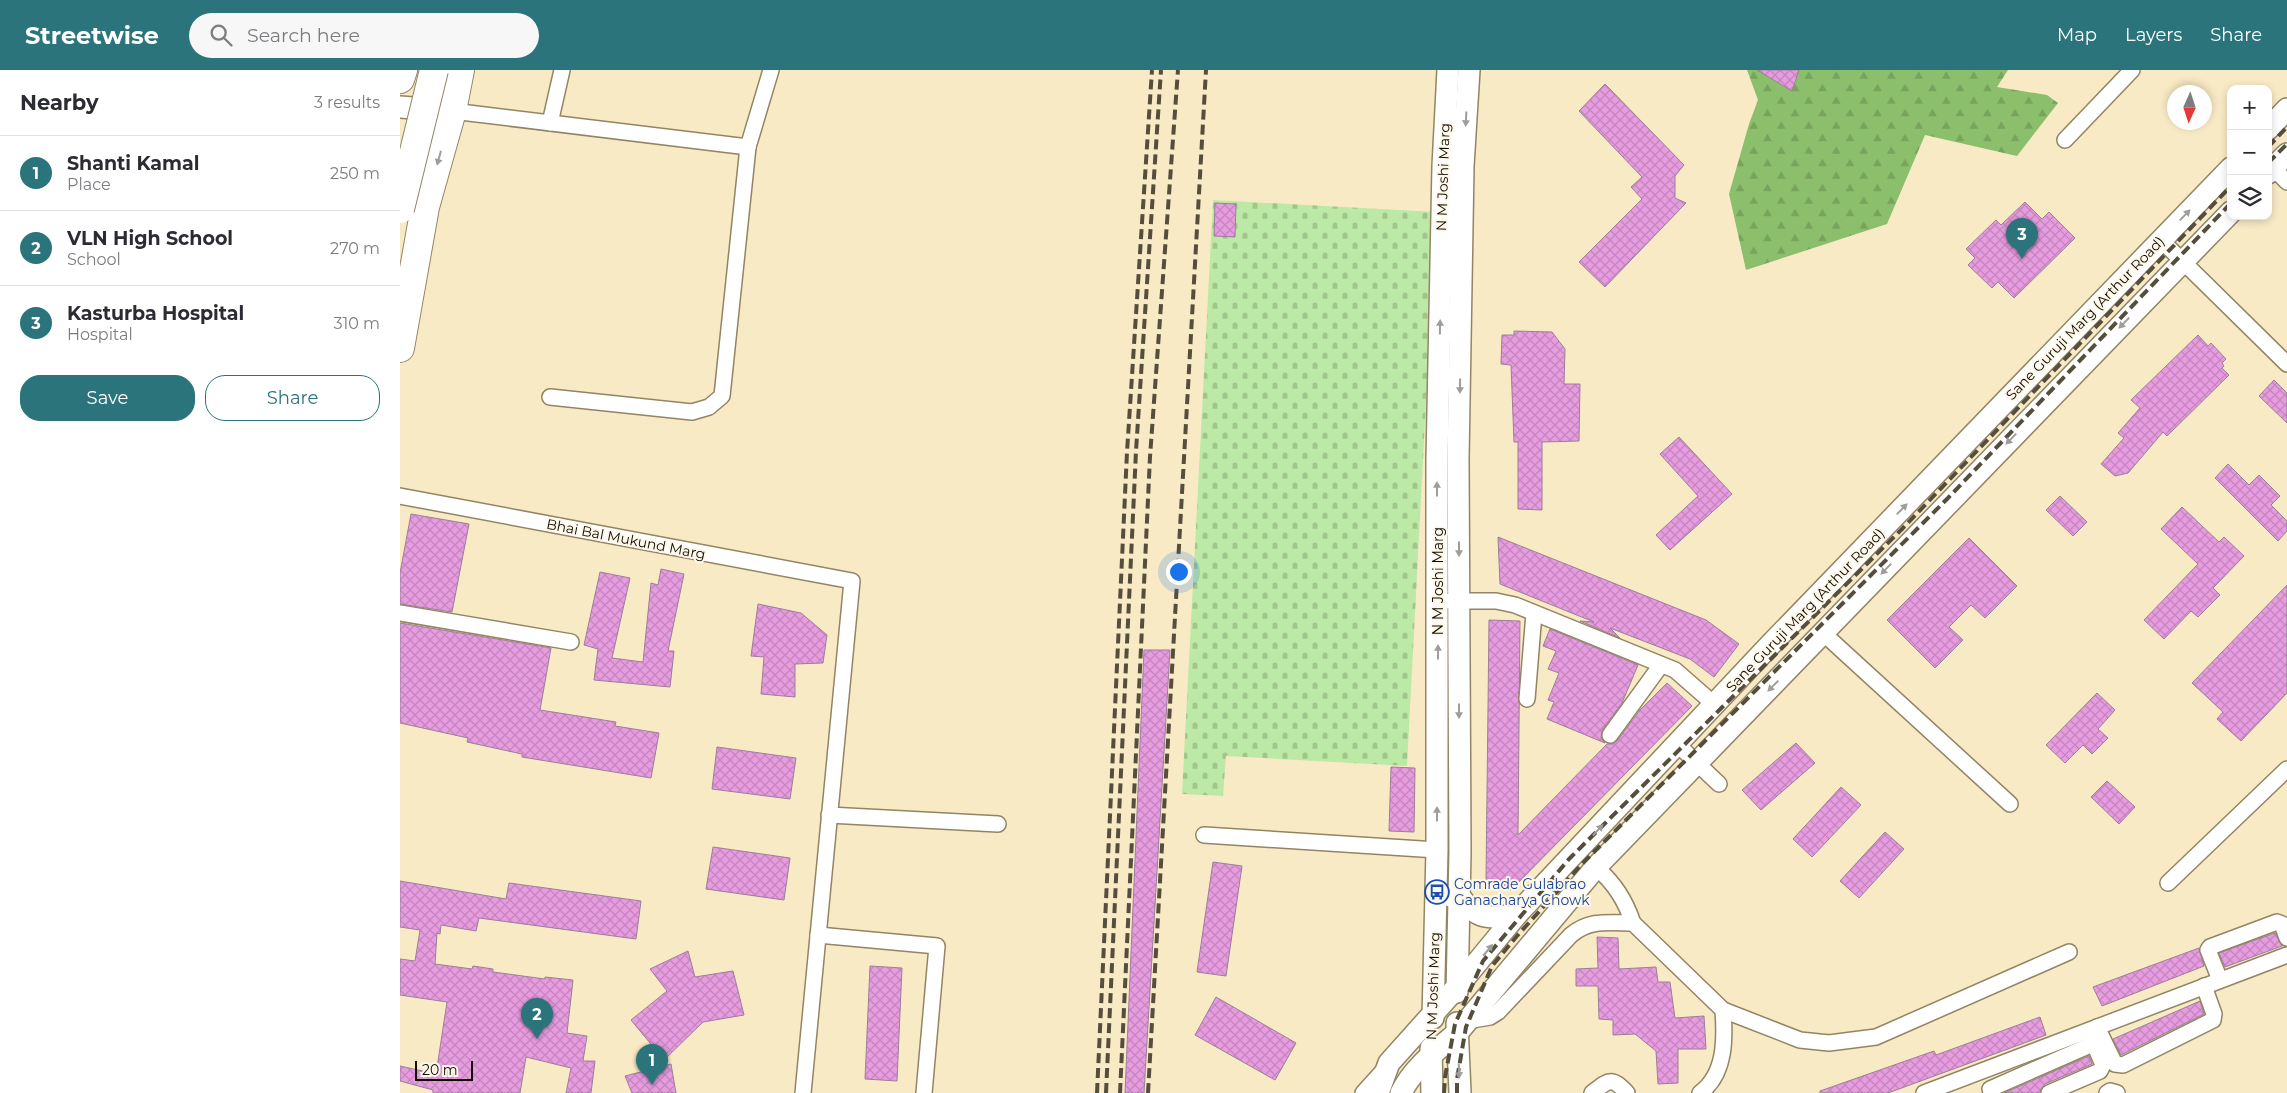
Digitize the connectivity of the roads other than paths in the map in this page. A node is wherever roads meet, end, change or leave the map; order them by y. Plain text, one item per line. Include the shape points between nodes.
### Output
1 (403, 70) edge
2 (423, 70) edge
3 (434, 70) edge
4 (460, 70) edge
5 (562, 70) edge
6 (771, 70) edge
7 (1448, 70) edge
8 (1469, 70) edge
9 (2132, 70) edge
10 (400, 79) edge
11 (400, 107) edge
12 (2287, 110) edge
13 (452, 111) junction
14 (550, 123) junction
15 (2272, 125) edge
16 (2065, 140) dead end
17 (748, 147) junction
18 (400, 164) edge
19 (1453, 166) junction
20 (2227, 172) edge
21 (400, 208) edge
22 (2227, 216) edge
23 (2161, 240) junction
24 (2184, 261) junction
25 (2130, 272) junction
26 (2152, 294) junction
27 (400, 348) edge
28 (2057, 348) junction
29 (2287, 364) edge
30 (2080, 368) junction
31 (550, 397) dead end
32 (1960, 448) junction
33 (1437, 459) junction
34 (1458, 459) junction
35 (1984, 468) junction
36 (400, 496) edge
37 (1820, 593) junction
38 (1448, 601) junction
39 (400, 613) edge
40 (1534, 613) junction
41 (1841, 615) junction
42 (1824, 633) junction
43 (571, 642) dead end
44 (1661, 664) junction
45 (1527, 699) dead end
46 (1715, 705) junction
47 (1610, 735) dead end
48 (1677, 744) junction
49 (1696, 763) junction
50 (2287, 769) edge
51 (1719, 784) dead end
52 (1638, 786) junction
53 (1657, 804) junction
54 (2010, 804) dead end
55 (829, 815) junction
56 (998, 824) dead end
57 (1204, 836) dead end
58 (1437, 850) junction
59 (1596, 867) junction
60 (2168, 883) dead end
61 (1436, 896) junction
62 (1459, 896) junction
63 (1517, 914) junction
64 (1633, 923) junction
65 (818, 935) junction
66 (2287, 938) edge
67 (2069, 952) dead end
68 (2287, 955) edge
69 (2220, 980) junction
70 (2204, 986) junction
71 (1457, 987) junction
72 (1723, 1010) junction
73 (1434, 1013) junction
74 (1462, 1026) junction
75 (2092, 1034) junction
76 (1431, 1055) junction
77 (1390, 1063) junction
78 (1981, 1071) junction
79 (1403, 1089) edge
80 (1992, 1091) edge
81 (803, 1093) edge
82 (924, 1093) edge
83 (1363, 1093) edge
84 (1378, 1093) edge
85 (1432, 1093) edge
86 (1460, 1093) edge
87 (1592, 1093) edge
88 (1626, 1093) edge
89 (1700, 1093) edge
90 (1924, 1093) edge
91 (2049, 1093) edge
92 (2107, 1093) edge
93 (2117, 1093) edge

1 - 10 highway
2 - 18 highway
3 - 21 highway, bridge
4 - 13 highway
5 - 14 street
6 - 17 street
7 - 19 main road, N M Joshi Marg
8 -> 19 main road, N M Joshi Marg
9 - 16 street
11 - 13 main road
12 - 15 main road
13 - 14 street
13 -> 27 highway via 425,207
14 - 17 street
17 - 31 street via 722,396 709,407 692,412
33 -> 19 main road, N M Joshi Marg
19 -> 34 main road, N M Joshi Marg
23 -> 20 main road, Sane Guruji Marg (Arthur Road)
22 - 24 main road, Sane Guruji Marg (Arthur Road)
23 - 24 street
23 - 25 main road, Sane Guruji Marg (Arthur Road)
24 - 26 main road, Sane Guruji Marg (Arthur Road)
24 - 29 street
25 - 26 main road
25 - 28 main road, Sane Guruji Marg (Arthur Road)
26 -> 30 main road, Sane Guruji Marg (Arthur Road)
28 - 30 main road
28 - 32 main road, Sane Guruji Marg (Arthur Road)
30 -> 35 main road, Sane Guruji Marg (Arthur Road)
32 - 35 main road
37 -> 32 main road, Sane Guruji Marg (Arthur Road)
33 - 34 main road
38 -> 33 main road, N M Joshi Marg
34 -> 38 main road, N M Joshi Marg
35 -> 41 main road, Sane Guruji Marg (Arthur Road)
36 - 55 street, Bhai Bal Mukund Marg via 852,581
37 - 41 main road
37 - 46 main road, Sane Guruji Marg (Arthur Road)
38 - 40 street via 1496,600
58 -> 38 main road, N M Joshi Marg
38 -> 62 main road, N M Joshi Marg
39 - 43 street
40 - 44 street
40 - 45 street
41 - 42 main road, Sane Guruji Marg (Arthur Road)
42 -> 49 main road, Sane Guruji Marg (Arthur Road)
42 - 54 street
44 - 46 street via 1675,670
44 - 47 street
46 - 48 main road, Sane Guruji Marg (Arthur Road)
48 - 49 street
48 - 52 main road, Sane Guruji Marg (Arthur Road)
49 - 51 street
49 - 53 main road, Sane Guruji Marg (Arthur Road)
50 - 60 street
52 - 53 main road
63 -> 52 main road, Sane Guruji Marg (Arthur Road)
53 - 59 main road, Sane Guruji Marg (Arthur Road)
55 - 56 street
55 - 65 street
57 - 58 street
58 - 61 main road, N M Joshi Marg
59 - 64 street via 1619,891
59 - 74 main road, Sane Guruji Marg (Arthur Road)
61 - 62 main road
61 - 73 main road, N M Joshi Marg
62 - 63 main road via 1468,909 1479,915 1500,918
62 - 71 main road, N M Joshi Marg
71 -> 63 main road, Sane Guruji Marg (Arthur Road)
64 - 72 street
64 - 74 street via 1582,926 1498,1012
65 - 81 street
65 - 82 street via 937,946
66 - 69 street via 2282,924 2276,922 2210,948 2208,950
67 - 72 street via 1876,1037 1829,1043 1800,1040
68 - 69 street
69 - 70 street
70 - 75 street
70 - 75 street via 2214,1014 2211,1021 2123,1065 2115,1064
71 - 73 main road, Sane Guruji Marg (Arthur Road)
71 - 74 main road, N M Joshi Marg
72 - 89 street via 1725,1038 1721,1062 1712,1081
73 - 76 main road, N M Joshi Marg
73 - 77 main road, Sane Guruji Marg (Arthur Road)
74 - 76 main road, Sane Guruji Marg (Arthur Road)
74 -> 86 main road, N M Joshi Marg
75 - 78 street
75 - 80 street
75 - 91 street via 2102,1069
76 - 79 main road, Sane Guruji Marg (Arthur Road)
76 - 85 main road, N M Joshi Marg
77 - 83 street
77 - 84 main road, Sane Guruji Marg (Arthur Road)
78 - 80 street
78 - 90 street
87 - 88 street via 1612,1081
92 - 93 street

